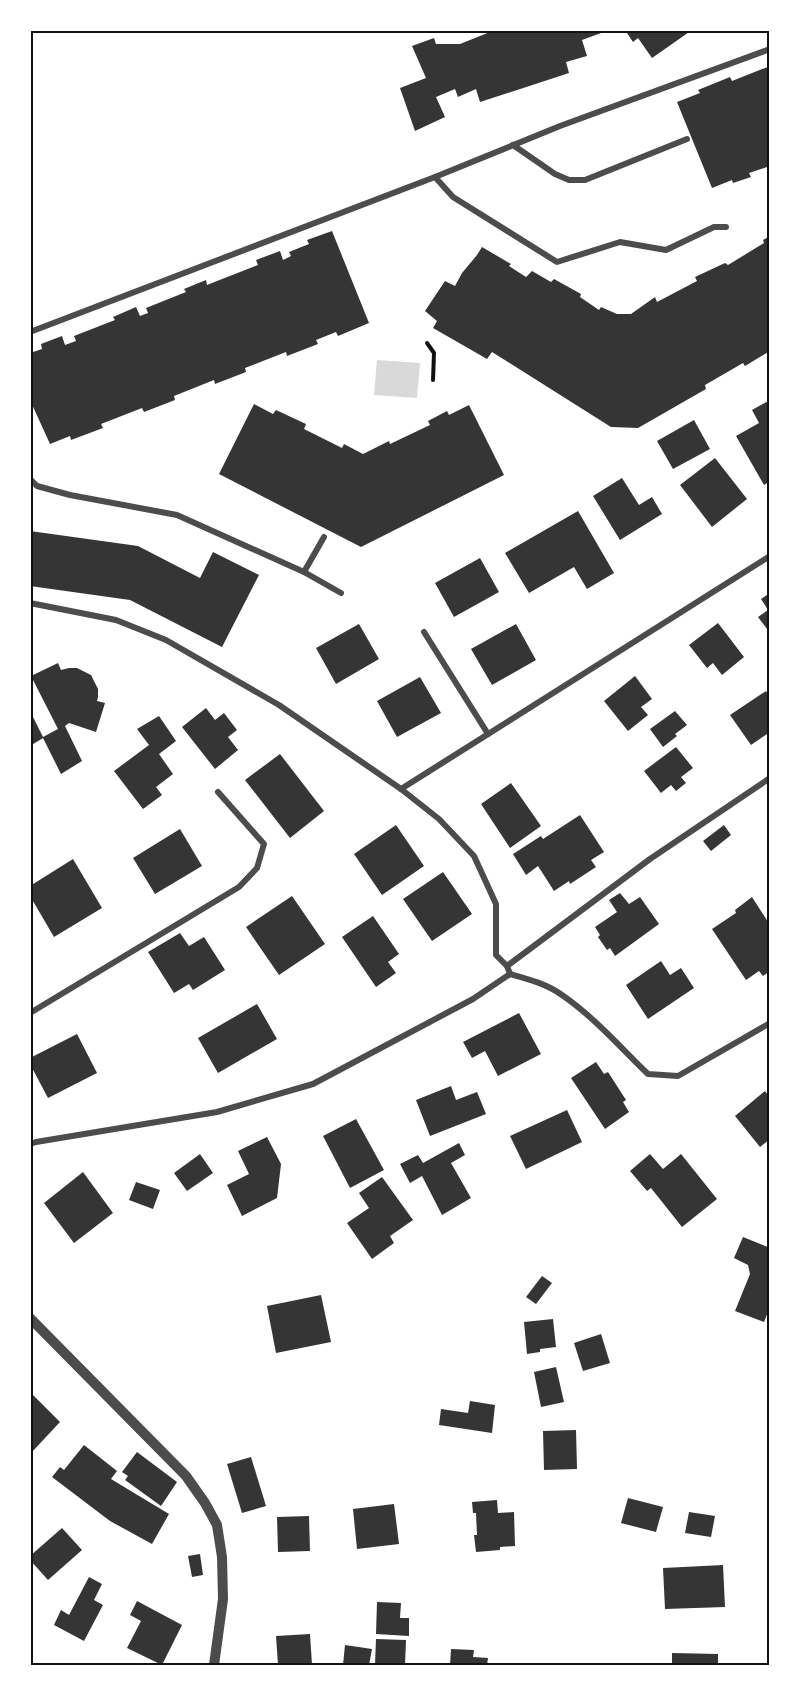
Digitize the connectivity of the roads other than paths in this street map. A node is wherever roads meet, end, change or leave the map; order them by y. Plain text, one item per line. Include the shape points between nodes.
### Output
1 (770, 49) edge
2 (687, 139) dead end
3 (513, 145) junction
4 (435, 177) junction
5 (726, 227) dead end
6 (30, 332) edge
7 (30, 479) edge
8 (324, 537) dead end
9 (770, 556) edge
10 (304, 572) junction
11 (341, 594) dead end
12 (30, 603) edge
13 (424, 632) dead end
14 (488, 734) junction
15 (770, 778) edge
16 (401, 789) junction
17 (218, 792) dead end
18 (507, 966) junction
19 (510, 974) junction
20 (30, 1013) edge
21 (770, 1023) edge
22 (30, 1144) edge
23 (30, 1318) edge
24 (214, 1665) edge

1 - 3 street
2 - 3 street via 585,180 569,180 555,174
3 - 4 street
4 - 5 street via 453,197 557,262 620,242 666,250 714,227
4 - 6 street
7 - 10 street via 37,486 70,495 177,515
8 - 10 street
9 - 14 street
10 - 11 street
12 - 16 street via 116,620 166,640 279,705
13 - 14 street
14 - 16 street
15 - 18 street via 650,859
16 - 18 street via 439,819 474,856 496,904 496,955
17 - 20 street via 264,844 257,868 239,887
18 - 19 street
19 - 21 street via 561,994 648,1074 678,1076
19 - 22 street via 472,999 313,1084 217,1112
23 - 24 street via 186,1476 217,1525 224,1599

